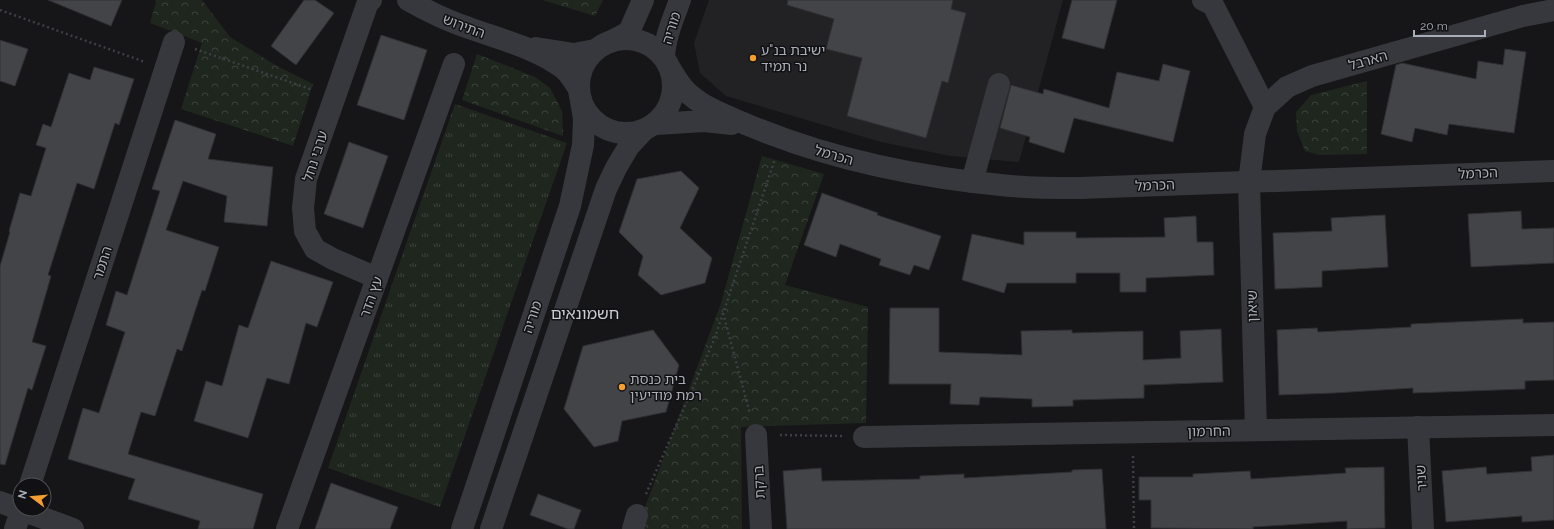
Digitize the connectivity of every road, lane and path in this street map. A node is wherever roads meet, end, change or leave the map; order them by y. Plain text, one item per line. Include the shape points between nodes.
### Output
1 (371, 0) edge
2 (408, 0) edge
3 (643, 0) edge
4 (680, 0) edge
5 (1203, 0) edge
6 (0, 10) edge
7 (1554, 10) edge
8 (174, 42) joint
9 (523, 46) junction
10 (602, 46) junction
11 (454, 64) dead end
12 (668, 64) junction
13 (165, 69) junction
14 (999, 84) dead end
15 (580, 95) junction
16 (334, 98) junction
17 (1265, 107) junction
18 (650, 127) junction
19 (762, 131) junction
20 (782, 138) junction
21 (1554, 171) edge
22 (972, 182) junction
23 (1249, 182) junction
24 (377, 278) junction
25 (723, 312) junction
26 (1554, 425) edge
27 (1418, 427) junction
28 (1256, 430) junction
29 (1133, 432) junction
30 (756, 435) junction
31 (864, 436) joint
32 (33, 477) edge
33 (0, 502) edge
34 (12, 510) edge
35 (24, 517) edge
36 (635, 522) edge
37 (73, 529) edge
38 (287, 529) edge
39 (462, 529) edge
40 (491, 529) edge
41 (761, 529) edge
42 (1134, 529) edge
43 (1423, 529) edge

1 - 16 street, ערבי נחל via 368,2
2 - 9 street, התירוש via 467,28
3 - 10 street via 629,32
4 - 12 street, מוריה via 664,49
5 - 17 street via 1213,5
6 - 13 path
7 - 17 street, הארבל via 1523,16 1312,76 1286,88
8 - 13 street, התמר
8 - 16 path
9 - 10 street, התירוש via 574,54
9 - 15 street, התירוש via 566,70
10 - 12 street via 624,39 639,40 653,47
10 - 15 street via 586,62 580,77
11 - 24 street, עץ הדר
12 - 18 street via 674,84 672,98 667,112
12 - 19 street, הכרמל via 684,90 699,101
13 - 32 street, התמר
14 - 22 street
15 - 18 street via 586,113 604,129 625,134
15 - 39 street, מוריה via 584,118 583,145 570,206
16 - 24 street, ערבי נחל via 306,179 303,208 305,231 315,249
17 - 23 street, הארבל via 1255,134
18 - 19 street, הכרמל via 704,121
18 - 40 street, מוריה via 629,146 606,189
19 - 20 street, הכרמל
20 - 22 street, הכרמל via 864,163 947,180
20 - 25 path
21 - 23 street, הכרמל
22 - 23 street, הכרמל via 1080,188
23 - 28 street, שיאון
24 - 38 street, עץ הדר
25 - 30 path
25 - 36 path via 714,340
26 - 27 street, החרמון
27 - 28 street, החרמון
27 - 43 street, שניר
28 - 29 street, החרמון
29 - 31 street, החרמון
29 - 42 path
30 - 31 path
30 - 41 street, ברקת
33 - 34 street
35 - 37 street

